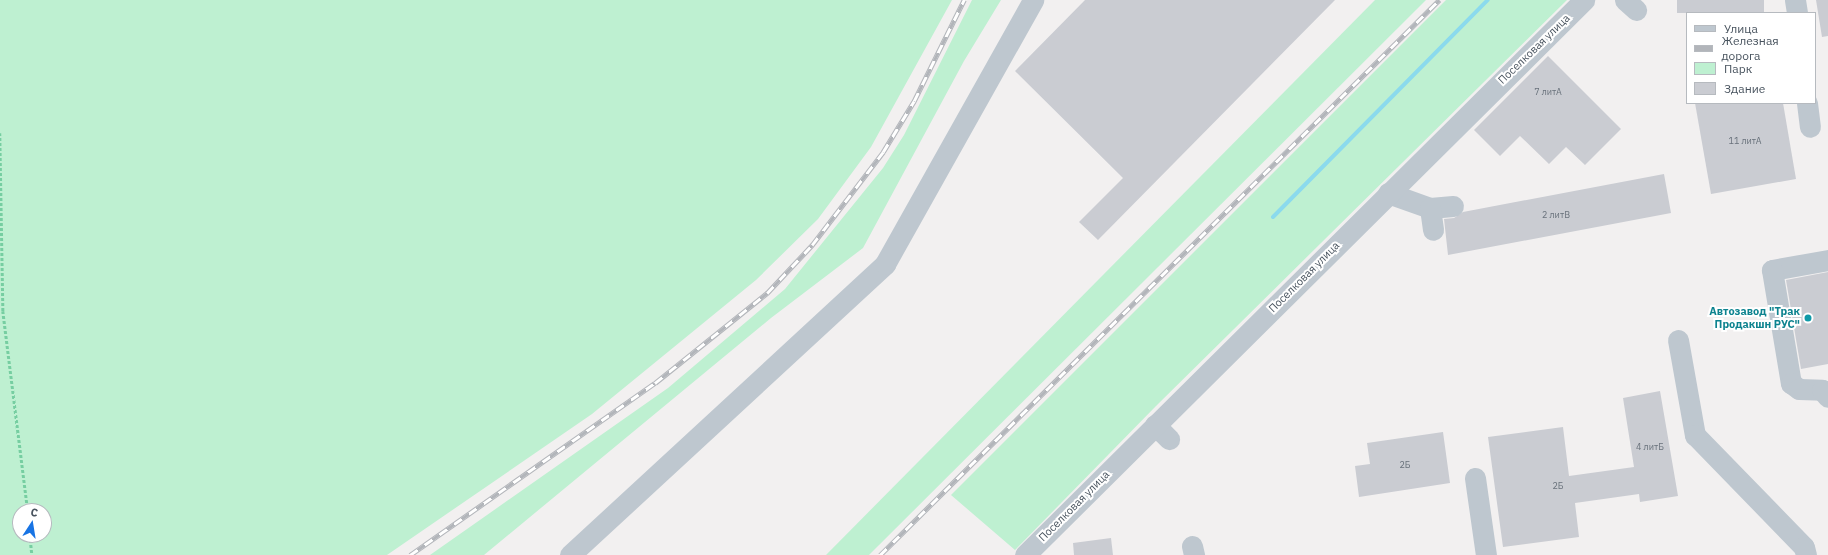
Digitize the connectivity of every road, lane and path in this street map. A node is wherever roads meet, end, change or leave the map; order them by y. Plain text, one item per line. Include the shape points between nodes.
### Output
1 (1033, 0) edge
2 (1584, 0) edge
3 (1795, 0) edge
4 (1797, 12) edge
5 (1807, 104) edge
6 (1810, 127) dead end
7 (0, 133) edge
8 (1388, 192) junction
9 (1453, 206) dead end
10 (1430, 208) junction
11 (1434, 230) dead end
12 (1828, 260) edge
13 (1678, 340) dead end
14 (1828, 397) edge
15 (1475, 478) dead end
16 (27, 503) edge
17 (31, 543) edge
18 (32, 555) edge
19 (570, 555) edge
20 (1025, 555) edge
21 (1486, 555) edge
22 (1806, 555) edge

1 - 19 street via 885,264
2 - 8 street, Поселковая улица
3 - 4 street
5 - 6 street
7 - 16 path via 2,311
8 - 10 street
8 - 20 street, Поселковая улица via 1162,432
9 - 10 street
10 - 11 street
12 - 14 street via 1772,270 1791,383 1799,388 1822,390
13 - 22 street via 1695,435 1804,548
15 - 21 street
17 - 18 path

